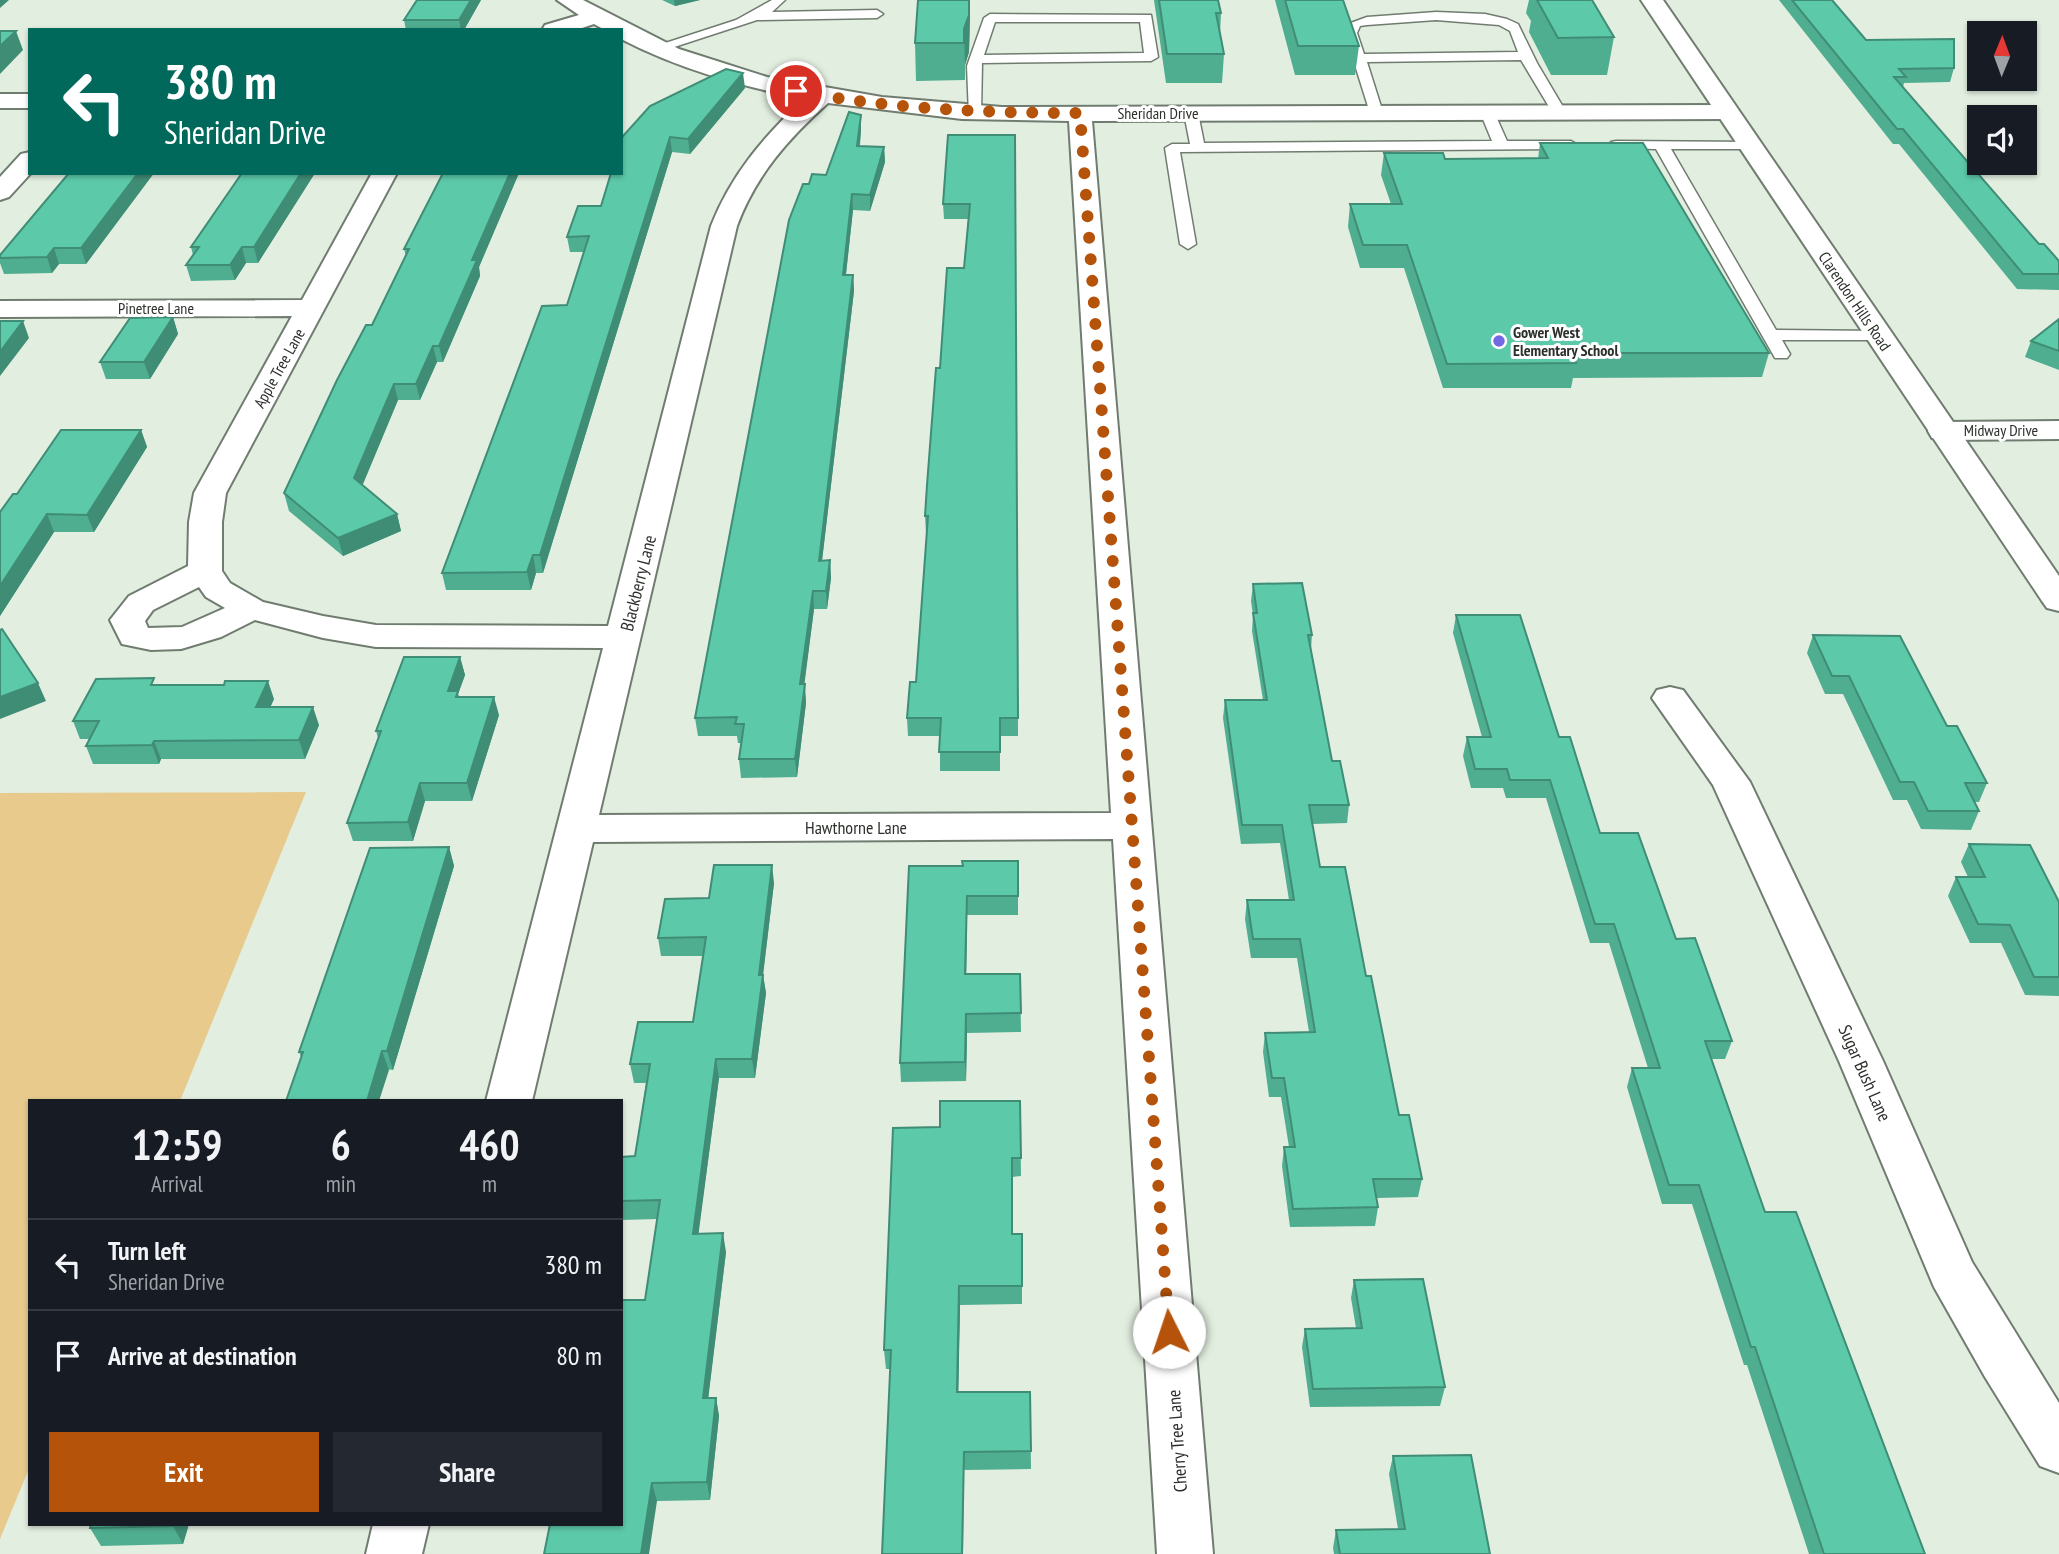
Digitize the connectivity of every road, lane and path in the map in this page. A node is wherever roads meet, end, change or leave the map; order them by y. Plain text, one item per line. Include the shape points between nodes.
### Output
1 (568, 0) edge
2 (779, 0) edge
3 (1652, 0) edge
4 (877, 14) dead end
5 (597, 16) junction
6 (755, 18) junction
7 (559, 28) edge
8 (620, 28) edge
9 (623, 30) edge
10 (657, 48) junction
11 (1526, 56) junction
12 (1359, 58) junction
13 (977, 59) junction
14 (822, 96) junction
15 (28, 101) edge
16 (0, 102) edge
17 (974, 112) junction
18 (1487, 112) junction
19 (1559, 112) junction
20 (1727, 112) junction
21 (1080, 113) junction
22 (1191, 113) junction
23 (1376, 113) junction
24 (1502, 145) junction
25 (1661, 145) junction
26 (1749, 145) junction
27 (1198, 147) junction
28 (28, 161) edge
29 (384, 175) edge
30 (0, 192) edge
31 (1188, 244) dead end
32 (312, 307) junction
33 (0, 309) edge
34 (1770, 335) junction
35 (1879, 336) junction
36 (1781, 354) dead end
37 (2059, 430) edge
38 (1943, 431) junction
39 (205, 571) junction
40 (2059, 601) edge
41 (251, 609) junction
42 (625, 637) junction
43 (1670, 698) dead end
44 (1133, 825) junction
45 (578, 829) junction
46 (510, 1099) edge
47 (2059, 1449) edge
48 (401, 1526) edge
49 (394, 1554) edge
50 (1185, 1554) edge

1 - 5 street, Sheridan Drive
2 - 6 lane
3 - 20 street, Clarendon Hills Road
4 - 6 lane
5 - 7 street
5 - 8 street, Sheridan Drive
6 - 10 lane
9 - 10 street, Sheridan Drive
10 - 14 street, Sheridan Drive via 737,76
11 - 12 lane
11 - 12 lane via 1513,26 1500,19 1395,17 1354,24 1351,33
11 - 19 lane
12 - 23 lane
13 - 13 lane via 1111,58 1151,57 1146,18 990,18
13 - 17 lane
14 - 17 street, Sheridan Drive
14 - 42 street, Blackberry Lane via 758,158 731,204
15 - 16 street
17 - 21 street, Sheridan Drive
18 - 19 street, Sheridan Drive
18 - 23 street, Sheridan Drive
18 - 24 lane
19 - 20 street, Sheridan Drive
20 - 26 street, Clarendon Hills Road
21 - 22 street, Sheridan Drive
21 - 44 street, Cherry Tree Lane
22 - 23 street, Sheridan Drive
22 - 27 lane
24 - 25 lane
24 - 27 lane
25 - 26 lane
25 - 34 lane
26 - 35 street, Clarendon Hills Road
27 - 31 lane via 1172,148
28 - 30 street
29 - 32 street, Apple Tree Lane
32 - 33 street, Pinetree Lane
32 - 39 street, Apple Tree Lane via 210,493
34 - 35 lane
34 - 36 lane
35 - 38 street, Clarendon Hills Road
37 - 38 street, Midway Drive
38 - 40 street, Clarendon Hills Road
39 - 41 street via 218,590
39 - 41 street via 141,603 127,620 134,636 156,641 195,636
41 - 42 street via 376,636
42 - 45 street, Blackberry Lane
43 - 47 street, Sugar Bush Lane via 1731,782 1861,1061 1952,1272
44 - 45 street, Hawthorne Lane
44 - 50 street, Cherry Tree Lane
45 - 46 street, Blackberry Lane
48 - 49 street

